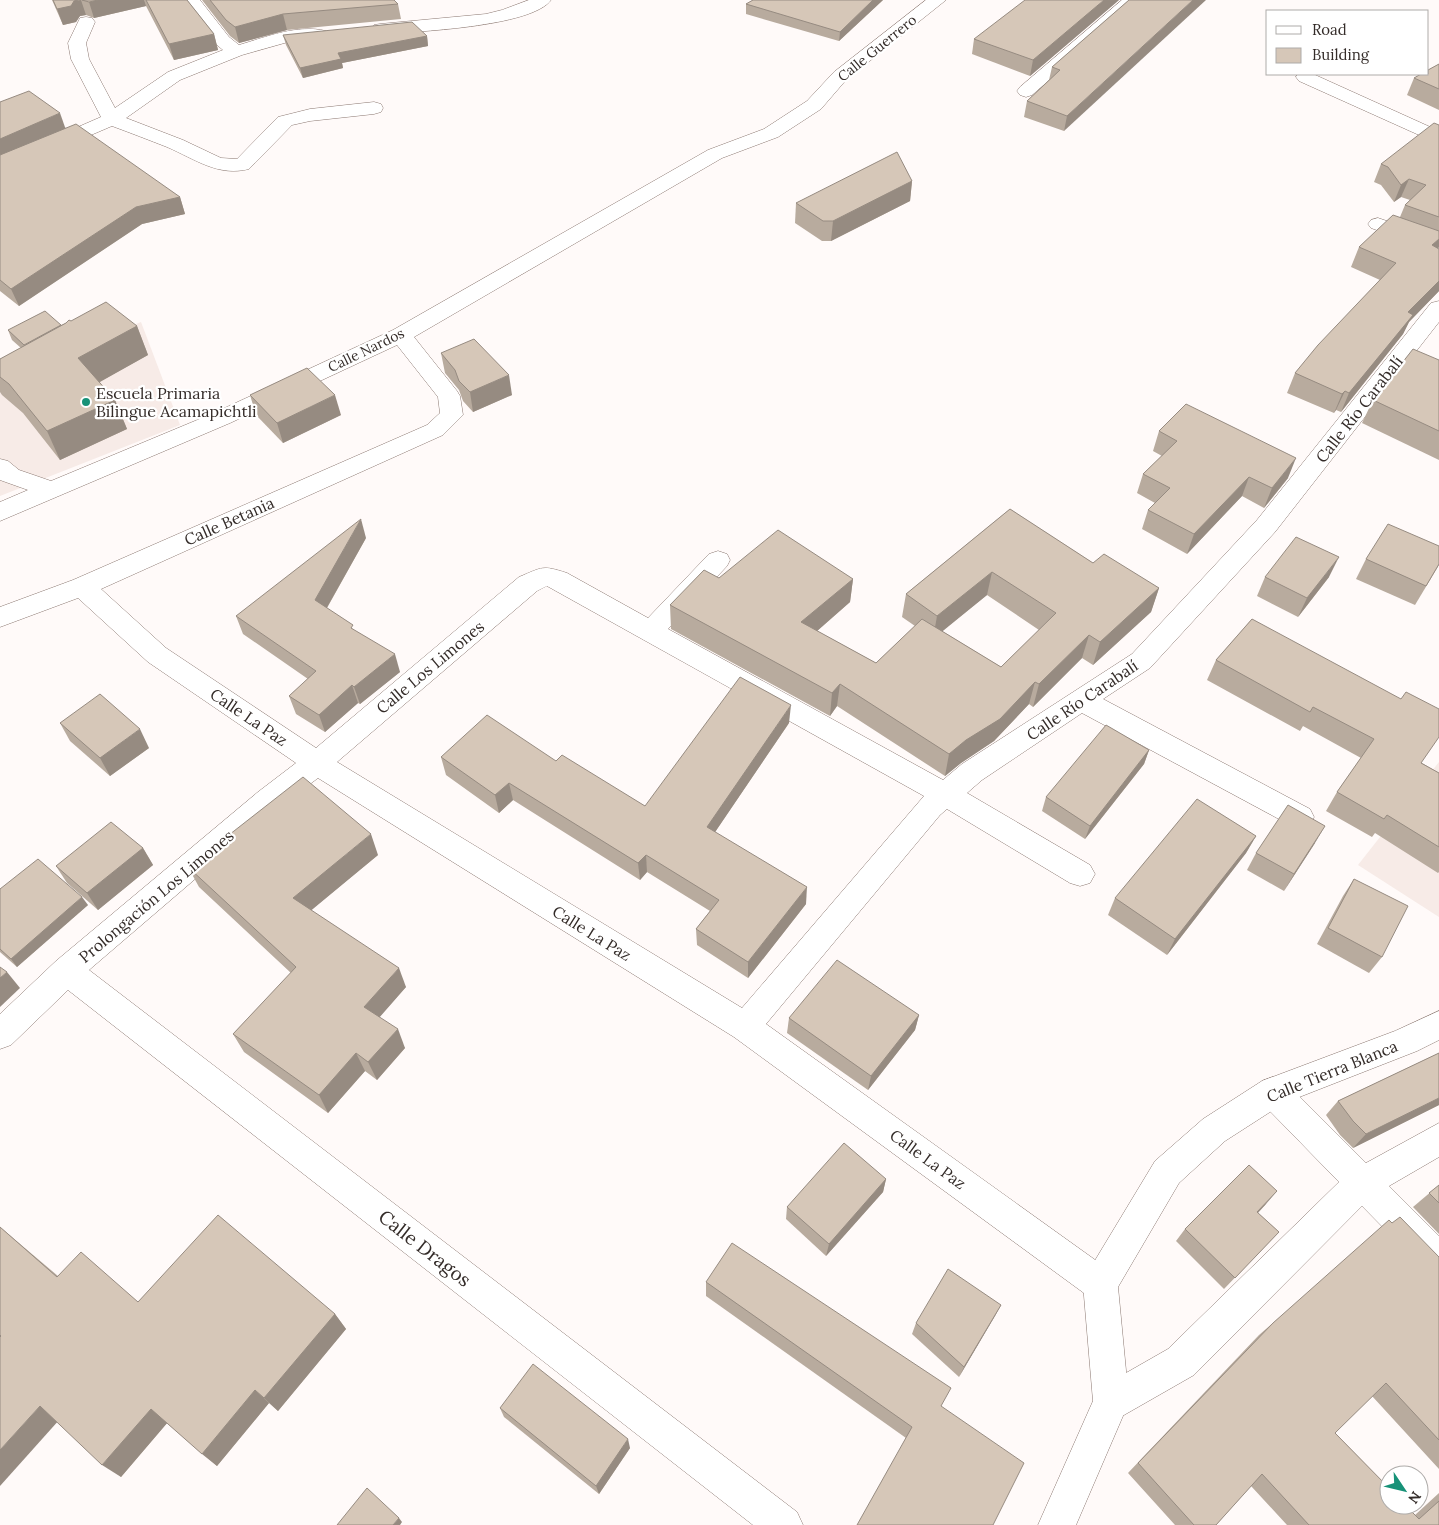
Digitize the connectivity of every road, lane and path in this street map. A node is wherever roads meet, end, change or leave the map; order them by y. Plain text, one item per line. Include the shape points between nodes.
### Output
1 (191, 0) edge
2 (542, 0) edge
3 (937, 0) edge
4 (1132, 0) edge
5 (86, 22) dead end
6 (364, 30) edge
7 (335, 33) edge
8 (236, 51) junction
9 (1305, 77) dead end
10 (1026, 90) dead end
11 (374, 108) dead end
12 (112, 119) junction
13 (1439, 138) edge
14 (716, 154) joint
15 (0, 168) edge
16 (1378, 224) dead end
17 (1439, 246) edge
18 (1439, 308) edge
19 (401, 335) junction
20 (0, 468) edge
21 (53, 490) junction
22 (0, 512) edge
23 (718, 560) dead end
24 (82, 587) junction
25 (0, 617) edge
26 (651, 631) junction
27 (1083, 701) junction
28 (317, 763) junction
29 (945, 794) junction
30 (1300, 817) edge
31 (1080, 874) dead end
32 (67, 971) junction
33 (1439, 1025) edge
34 (745, 1027) junction
35 (0, 1034) edge
36 (1273, 1092) junction
37 (1439, 1139) edge
38 (1362, 1183) junction
39 (1439, 1260) edge
40 (1100, 1284) junction
41 (1111, 1402) junction
42 (784, 1525) edge
43 (1057, 1525) edge

1 - 8 street via 223,41
2 - 6 street via 528,9 487,18
3 - 14 street, Calle Guerrero via 840,76 814,105 771,133
4 - 10 street
5 - 12 street via 77,42 80,59
7 - 8 street via 287,38
8 - 12 street via 174,76
9 - 13 street
11 - 12 street via 285,121 242,165 217,164
12 - 15 street
14 - 19 street, Calle Nardos
16 - 17 street
18 - 27 street, Calle Río Carabalí via 1266,526 1141,661
19 - 21 street, Calle Nardos via 222,418
19 - 24 street, Calle Betania via 449,396 452,415 434,430
20 - 21 street via 11,476
21 - 22 street, Calle Nardos
23 - 26 street
24 - 25 street, Calle Betania
24 - 28 street, Calle La Paz via 157,655
26 - 28 street, Calle Los Limones via 546,576 528,584
26 - 29 street
27 - 29 street, Calle Río Carabalí via 972,772
27 - 30 street
28 - 32 street, Prolongación Los Limones via 268,800
28 - 34 street, Calle La Paz
29 - 31 street
29 - 34 street, Calle Río Carabalí via 930,807
32 - 35 street, Prolongación Los Limones
32 - 42 street, Calle Dragos
33 - 36 street, Calle Tierra Blanca
34 - 40 street, Calle La Paz
36 - 38 street
36 - 40 street, Calle Tierra Blanca via 1214,1130 1167,1172
37 - 38 street
38 - 39 street
38 - 41 street via 1181,1362
40 - 41 street
41 - 43 street

